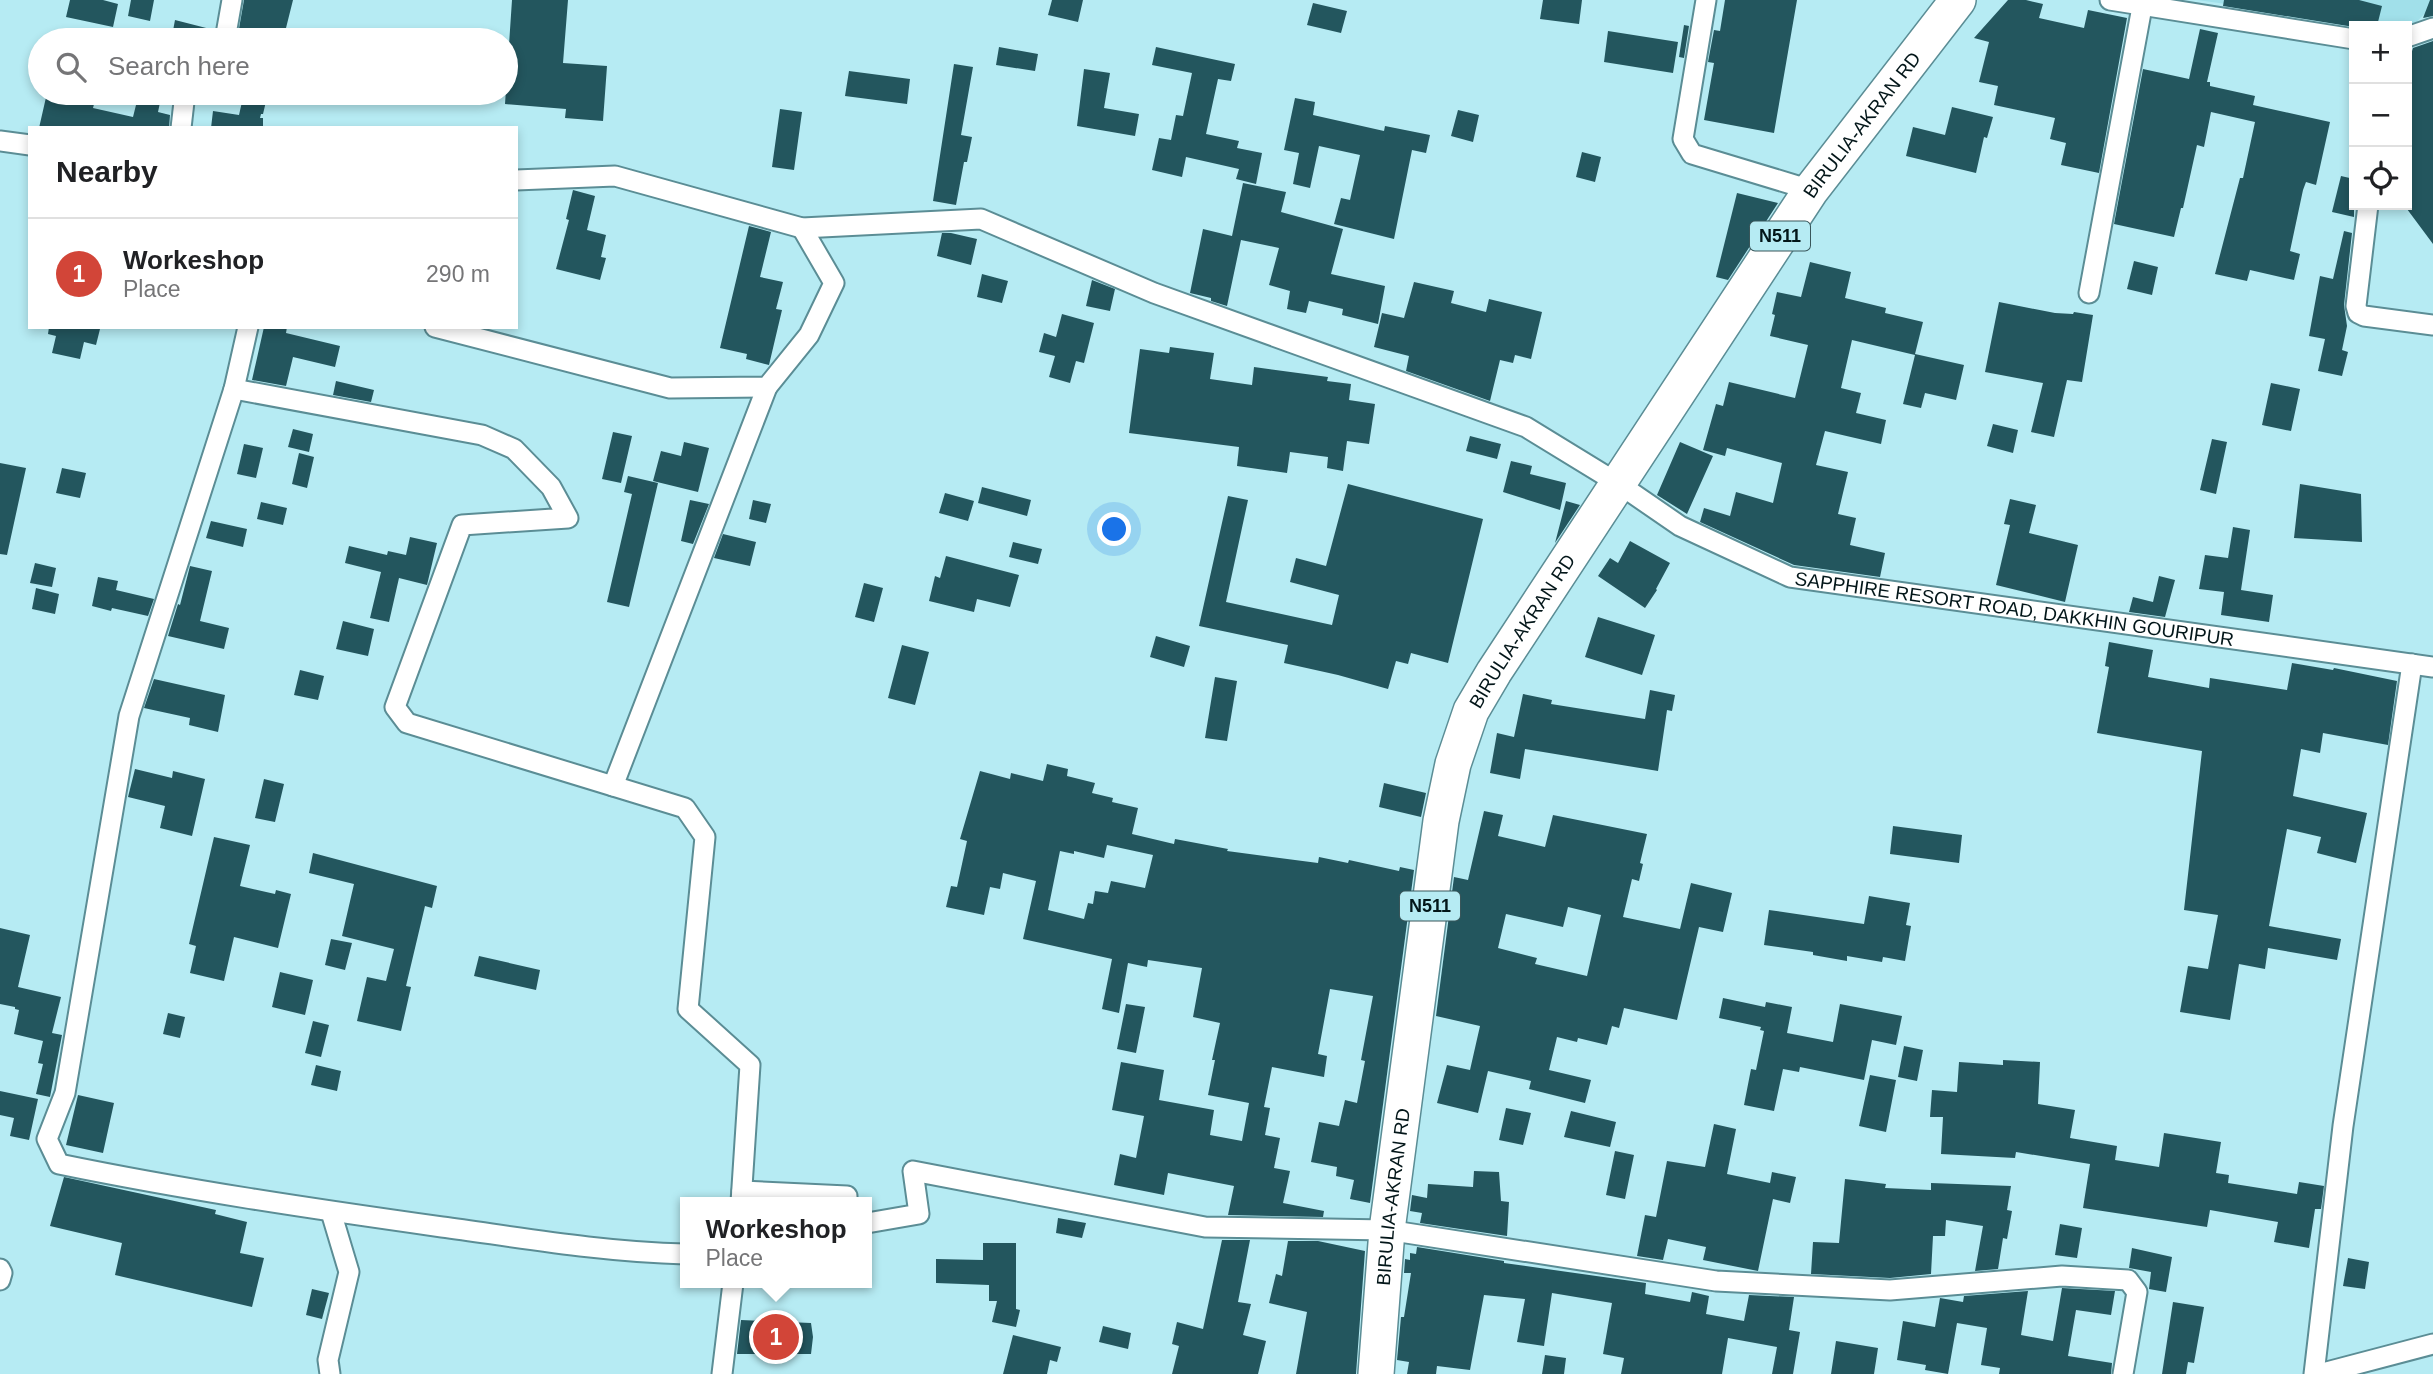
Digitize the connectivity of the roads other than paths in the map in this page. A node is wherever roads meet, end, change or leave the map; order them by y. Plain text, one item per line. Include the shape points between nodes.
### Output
1 (232, 0) edge
2 (1706, 0) edge
3 (1958, 0) edge
4 (2110, 0) edge
5 (2142, 7) junction
6 (227, 28) edge
7 (2433, 28) edge
8 (2412, 35) edge
9 (2349, 38) edge
10 (184, 105) edge
11 (181, 126) edge
12 (0, 141) edge
13 (28, 145) edge
14 (518, 180) edge
15 (1811, 190) junction
16 (2367, 210) edge
17 (802, 228) junction
18 (2089, 293) dead end
19 (2433, 325) edge
20 (248, 329) edge
21 (443, 329) edge
22 (767, 387) junction
23 (234, 389) junction
24 (1619, 484) junction
25 (2412, 664) junction
26 (2433, 667) edge
27 (613, 786) junction
28 (741, 1197) edge
29 (847, 1197) edge
30 (331, 1212) junction
31 (872, 1222) edge
32 (1387, 1230) junction
33 (680, 1254) edge
34 (0, 1269) edge
35 (0, 1280) edge
36 (732, 1288) edge
37 (2433, 1344) edge
38 (330, 1374) edge
39 (722, 1374) edge
40 (1376, 1374) edge
41 (2123, 1374) edge
42 (2314, 1374) edge
43 (2319, 1374) edge

1 - 6 street
2 - 15 street via 1683,139 1692,154
3 - 15 highway, BIRULIA-AKRAN RD / N511
4 - 5 street
5 - 9 street
5 - 18 street
7 - 8 street
10 - 11 street
12 - 13 street
14 - 17 street, SAPPHIRE RESORT ROAD, DAKKHIN GOURIPUR via 615,176
15 - 24 highway, BIRULIA-AKRAN RD / N511
16 - 19 street via 2357,313
17 - 22 street via 834,283 809,335
17 - 24 street, SAPPHIRE RESORT ROAD, DAKKHIN GOURIPUR via 981,219 1154,293 1526,427
20 - 23 street
21 - 22 street via 670,388
22 - 27 street
23 - 27 street via 482,435 514,449 551,487 568,518 462,525 395,707 407,723
23 - 30 street via 129,716 65,1093 47,1139 59,1164
24 - 25 street, SAPPHIRE RESORT ROAD, DAKKHIN GOURIPUR via 1680,526 1790,577
24 - 32 highway, BIRULIA-AKRAN RD / N511 via 1471,711 1452,764
25 - 26 street, SAPPHIRE RESORT ROAD, DAKKHIN GOURIPUR
25 - 42 street via 2343,1126
27 - 28 street via 685,807 705,837 688,1009 750,1065
28 - 29 street
30 - 33 street via 629,1253
30 - 38 street via 349,1272 328,1360
31 - 32 street via 919,1214 913,1171 1205,1227
32 - 40 highway, BIRULIA-AKRAN RD / N511
32 - 41 street via 1716,1281 1890,1290 2062,1276 2128,1280 2137,1292
34 - 35 street
36 - 39 street
37 - 43 street

